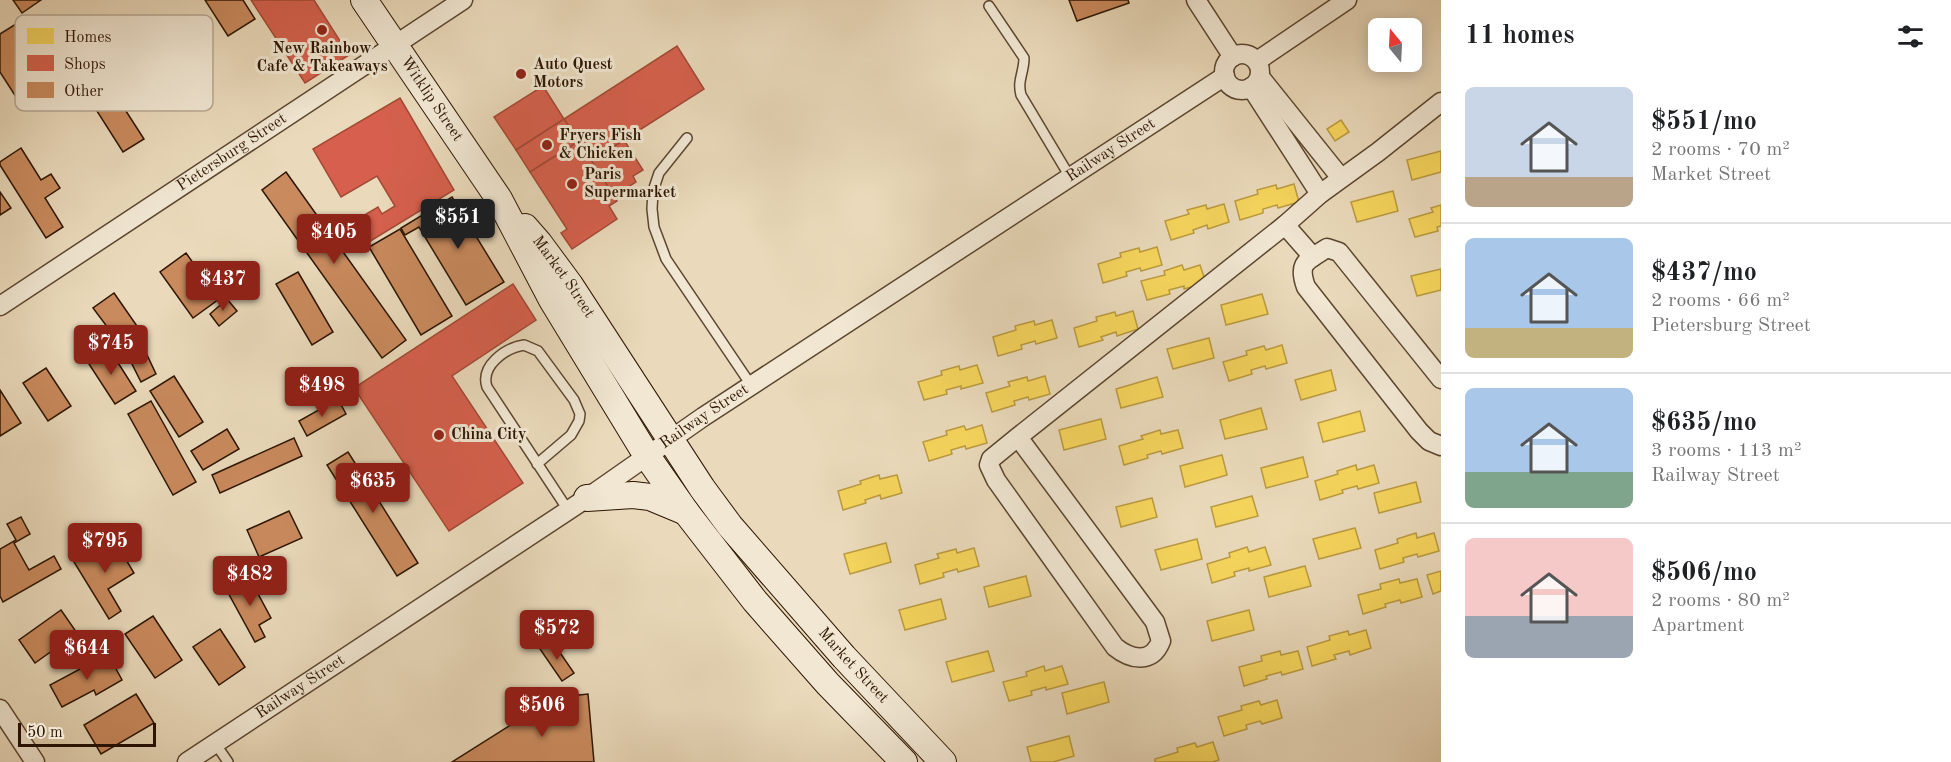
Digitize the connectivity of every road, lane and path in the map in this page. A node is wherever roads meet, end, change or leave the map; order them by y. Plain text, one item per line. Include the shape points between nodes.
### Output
1 (364, 0) edge
2 (463, 0) edge
3 (1196, 0) edge
4 (1347, 0) edge
5 (989, 6) dead end
6 (396, 45) junction
7 (1233, 57) junction
8 (1256, 75) junction
9 (1225, 76) junction
10 (1441, 102) edge
11 (687, 138) dead end
12 (1070, 177) junction
13 (1341, 178) junction
14 (1320, 194) junction
15 (500, 199) junction
16 (1285, 225) junction
17 (1313, 257) junction
18 (0, 306) edge
19 (1441, 379) edge
20 (751, 385) junction
21 (1018, 437) junction
22 (670, 439) junction
23 (1441, 446) edge
24 (647, 456) junction
25 (537, 464) junction
26 (578, 504) junction
27 (686, 512) junction
28 (0, 710) edge
29 (215, 743) junction
30 (35, 762) edge
31 (187, 762) edge
32 (228, 762) edge
33 (904, 762) edge
34 (943, 762) edge

1 - 6 main road, Witklip Street
2 - 6 street, Pietersburg Street
3 - 7 street
4 - 8 street
5 - 12 lane via 1024,58 1019,86 1022,95
6 - 15 main road, Witklip Street
6 - 18 street, Pietersburg Street
7 - 8 street via 1248,55
7 - 9 street via 1226,65
8 - 9 street via 1238,89
8 - 13 street
8 - 14 street
9 - 12 street, Railway Street
10 - 13 street
11 - 20 lane via 659,173 653,191 654,227 666,259
12 - 20 street, Railway Street
13 - 14 street
14 - 16 street
15 - 22 main road, Market Street via 570,285
15 - 24 main road, Market Street via 552,300
16 - 17 street
16 - 21 street
17 - 19 street via 1327,248 1339,252
17 - 23 street via 1301,271 1306,287 1419,431
20 - 22 street, Railway Street
21 - 21 street via 1155,622 1161,641 1159,648 1145,657 1135,659 1115,648 991,472 991,459
22 - 24 street, Railway Street
22 - 34 main road, Market Street via 702,488 770,573
24 - 26 street, Railway Street
24 - 27 main road, Market Street
25 - 25 lane via 485,382 490,365 506,351 524,345 538,351 580,414 572,435
25 - 26 lane
26 - 27 main road via 633,495 650,497
26 - 29 street, Railway Street
27 - 33 main road, Market Street via 755,601
28 - 30 street
29 - 31 street, Railway Street
29 - 32 lane

